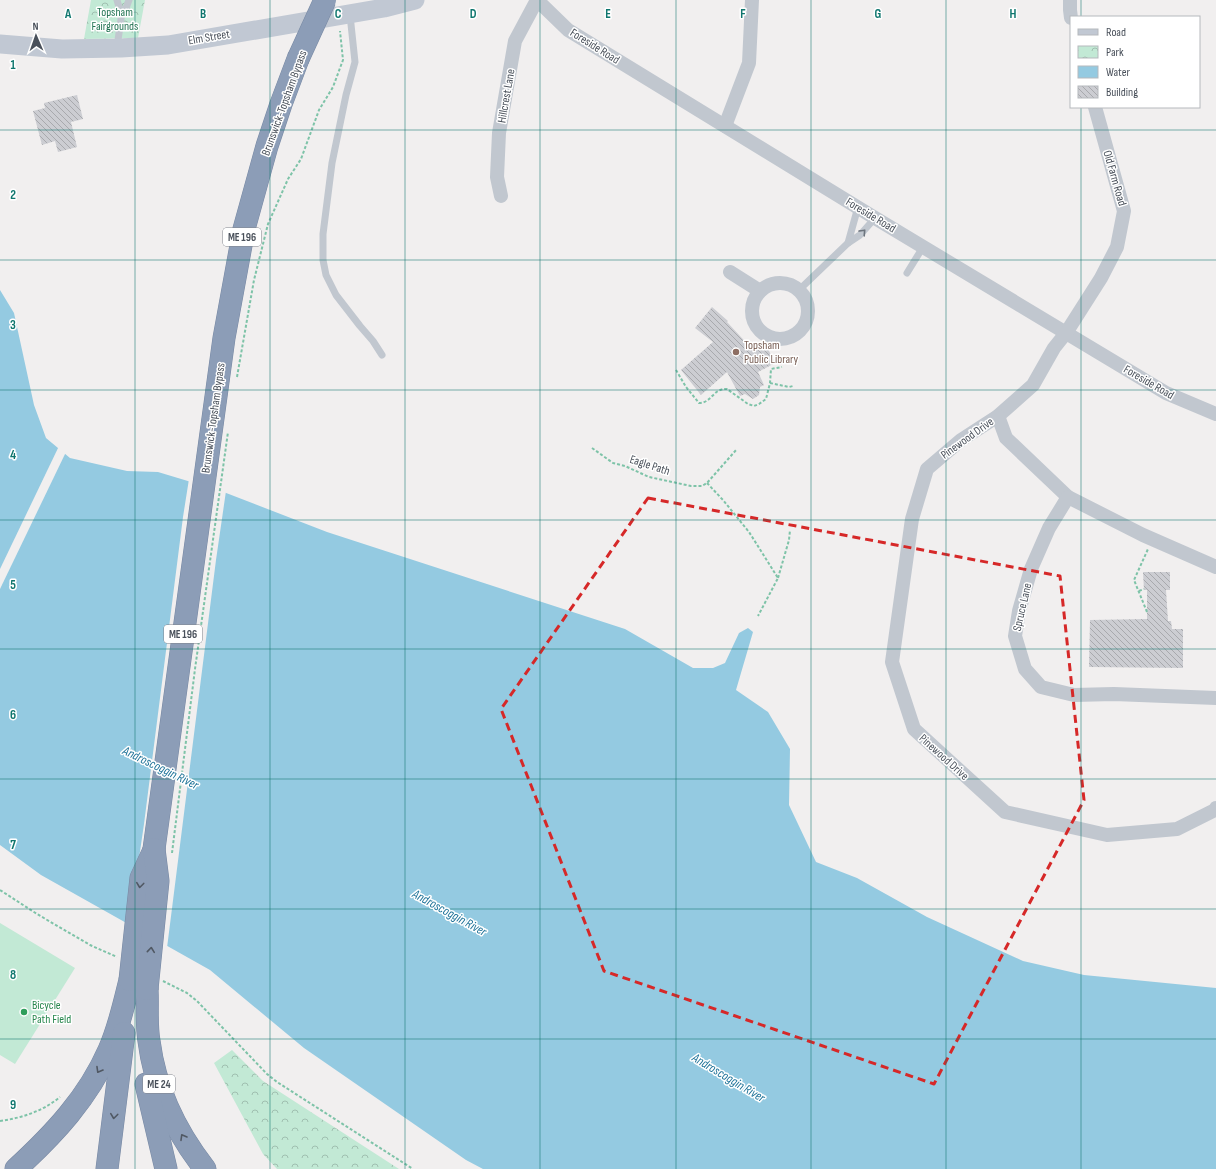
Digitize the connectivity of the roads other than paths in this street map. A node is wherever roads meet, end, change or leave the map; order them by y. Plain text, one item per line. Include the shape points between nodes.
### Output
1 (117, 0) edge
2 (130, 0) edge
3 (415, 0) edge
4 (537, 0) edge
5 (752, 0) edge
6 (1070, 0) edge
7 (338, 10) edge
8 (122, 12) junction
9 (1071, 16) edge
10 (0, 44) edge
11 (117, 48) junction
12 (1094, 108) edge
13 (725, 126) junction
14 (501, 196) dead end
15 (858, 207) junction
16 (875, 218) junction
17 (848, 243) junction
18 (923, 247) junction
19 (730, 272) dead end
20 (907, 273) dead end
21 (799, 290) junction
22 (760, 291) junction
23 (1066, 332) junction
24 (382, 354) dead end
25 (1216, 414) edge
26 (998, 416) junction
27 (1068, 497) junction
28 (1216, 567) edge
29 (1216, 698) edge
30 (1216, 810) edge
31 (145, 982) junction
32 (16, 1169) edge
33 (107, 1169) edge
34 (166, 1169) edge
35 (205, 1169) edge

1 - 8 lane
2 - 8 lane
3 - 7 main road, Elm Street via 384,8
4 - 13 street, Foreside Road via 568,30
4 - 14 street, Hillcrest Lane via 515,41 499,133 497,177
5 - 13 street via 749,62
6 - 9 street
7 - 11 main road, Elm Street via 168,44
7 - 24 lane via 355,62 332,163 323,234 323,260 326,275 336,294
7 - 31 highway, Brunswick-Topsham Bypass / ME 196, bridge via 298,60 267,146 244,229 224,338 220,426 163,853 141,878
8 - 11 lane
10 - 11 main road, Elm Street via 62,49
12 - 23 street, Old Farm Road via 1124,211 1117,247 1101,278
13 - 15 street, Foreside Road
15 - 16 street, Foreside Road
15 - 17 lane
17 -> 16 lane via 860,235
16 - 18 street, Foreside Road
17 - 21 lane
18 - 20 lane
18 - 23 street, Foreside Road
19 - 22 street
21 - 22 street via 792,285 775,283
21 - 22 street via 808,304 807,322 796,335 779,339 762,332 752,317 752,308
23 - 25 street, Foreside Road via 1166,393
23 - 26 street, Pinewood Drive via 1033,385
26 - 27 street, Pinewood Drive via 1006,438
26 - 30 street, Pinewood Drive via 961,440 927,469 912,519 892,662 914,729 1005,812 1107,835 1177,830
27 - 28 street, Pinewood Drive
27 - 29 street, Spruce Lane via 1049,528 1031,569 1019,611 1015,636 1025,669 1041,687 1074,695
31 -> 32 highway via 121,1014 102,1066 76,1107 59,1128
31 -> 33 highway
31 - 34 highway via 139,1011 141,1054
35 -> 31 highway, ME 24 via 175,1124 161,1090 149,1041

